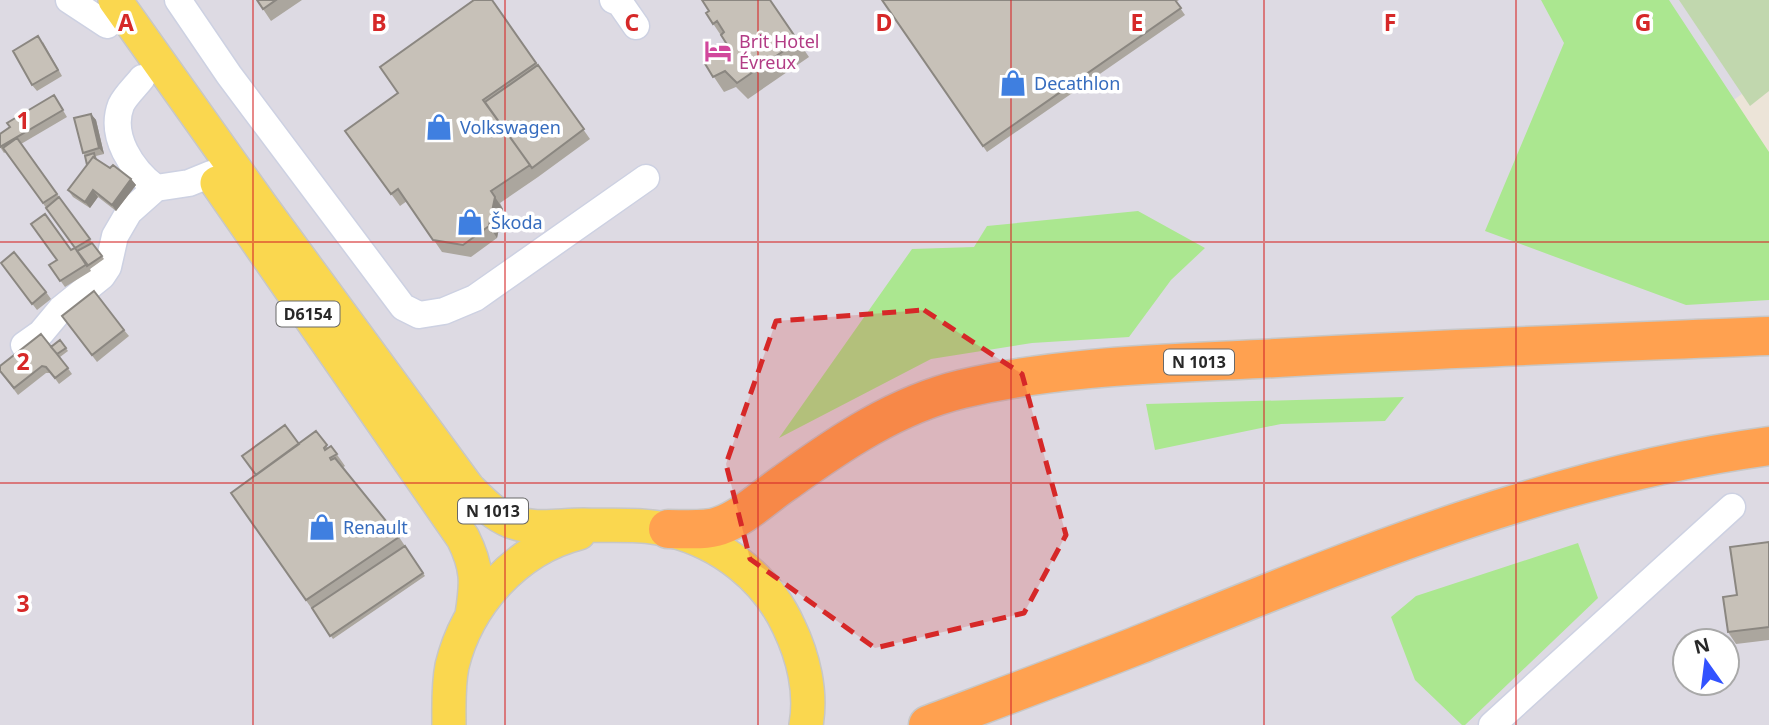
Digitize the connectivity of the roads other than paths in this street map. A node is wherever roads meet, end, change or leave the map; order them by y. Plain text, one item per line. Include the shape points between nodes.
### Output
1 (69, 0) edge
2 (178, 0) edge
3 (613, 0) edge
4 (104, 8) edge
5 (635, 26) dead end
6 (142, 78) junction
7 (211, 174) junction
8 (646, 178) dead end
9 (156, 188) junction
10 (1769, 336) edge
11 (24, 345) edge
12 (420, 423) joint
13 (1769, 446) edge
14 (1732, 507) dead end
15 (605, 526) junction
16 (668, 529) junction
17 (472, 615) junction
18 (449, 725) edge
19 (806, 725) edge
20 (928, 725) edge
21 (1492, 725) edge

1 - 4 street
2 - 8 street via 403,307 419,315 475,298
3 - 5 street
4 - 6 main road, D6154
4 - 12 main road, D6154
6 - 7 main road, D6154
6 - 9 street via 121,104 119,125 126,157
7 - 9 street via 189,184
7 - 17 main road, D6154 via 463,538 477,579
9 - 11 street via 129,212 115,236 102,276
10 - 16 highway, N 1013 via 1202,362 1067,370 1007,380 960,389 873,424 718,527
12 - 15 main road, N 1013 via 468,488 498,515 548,529
13 - 20 highway via 1647,466 1515,502 1380,548
14 - 21 street
15 - 16 main road
15 - 17 main road, D6154 via 565,536 528,555 497,582
16 - 19 main road via 703,541 762,584 798,647 807,683
17 - 18 main road, D6154 via 452,668

